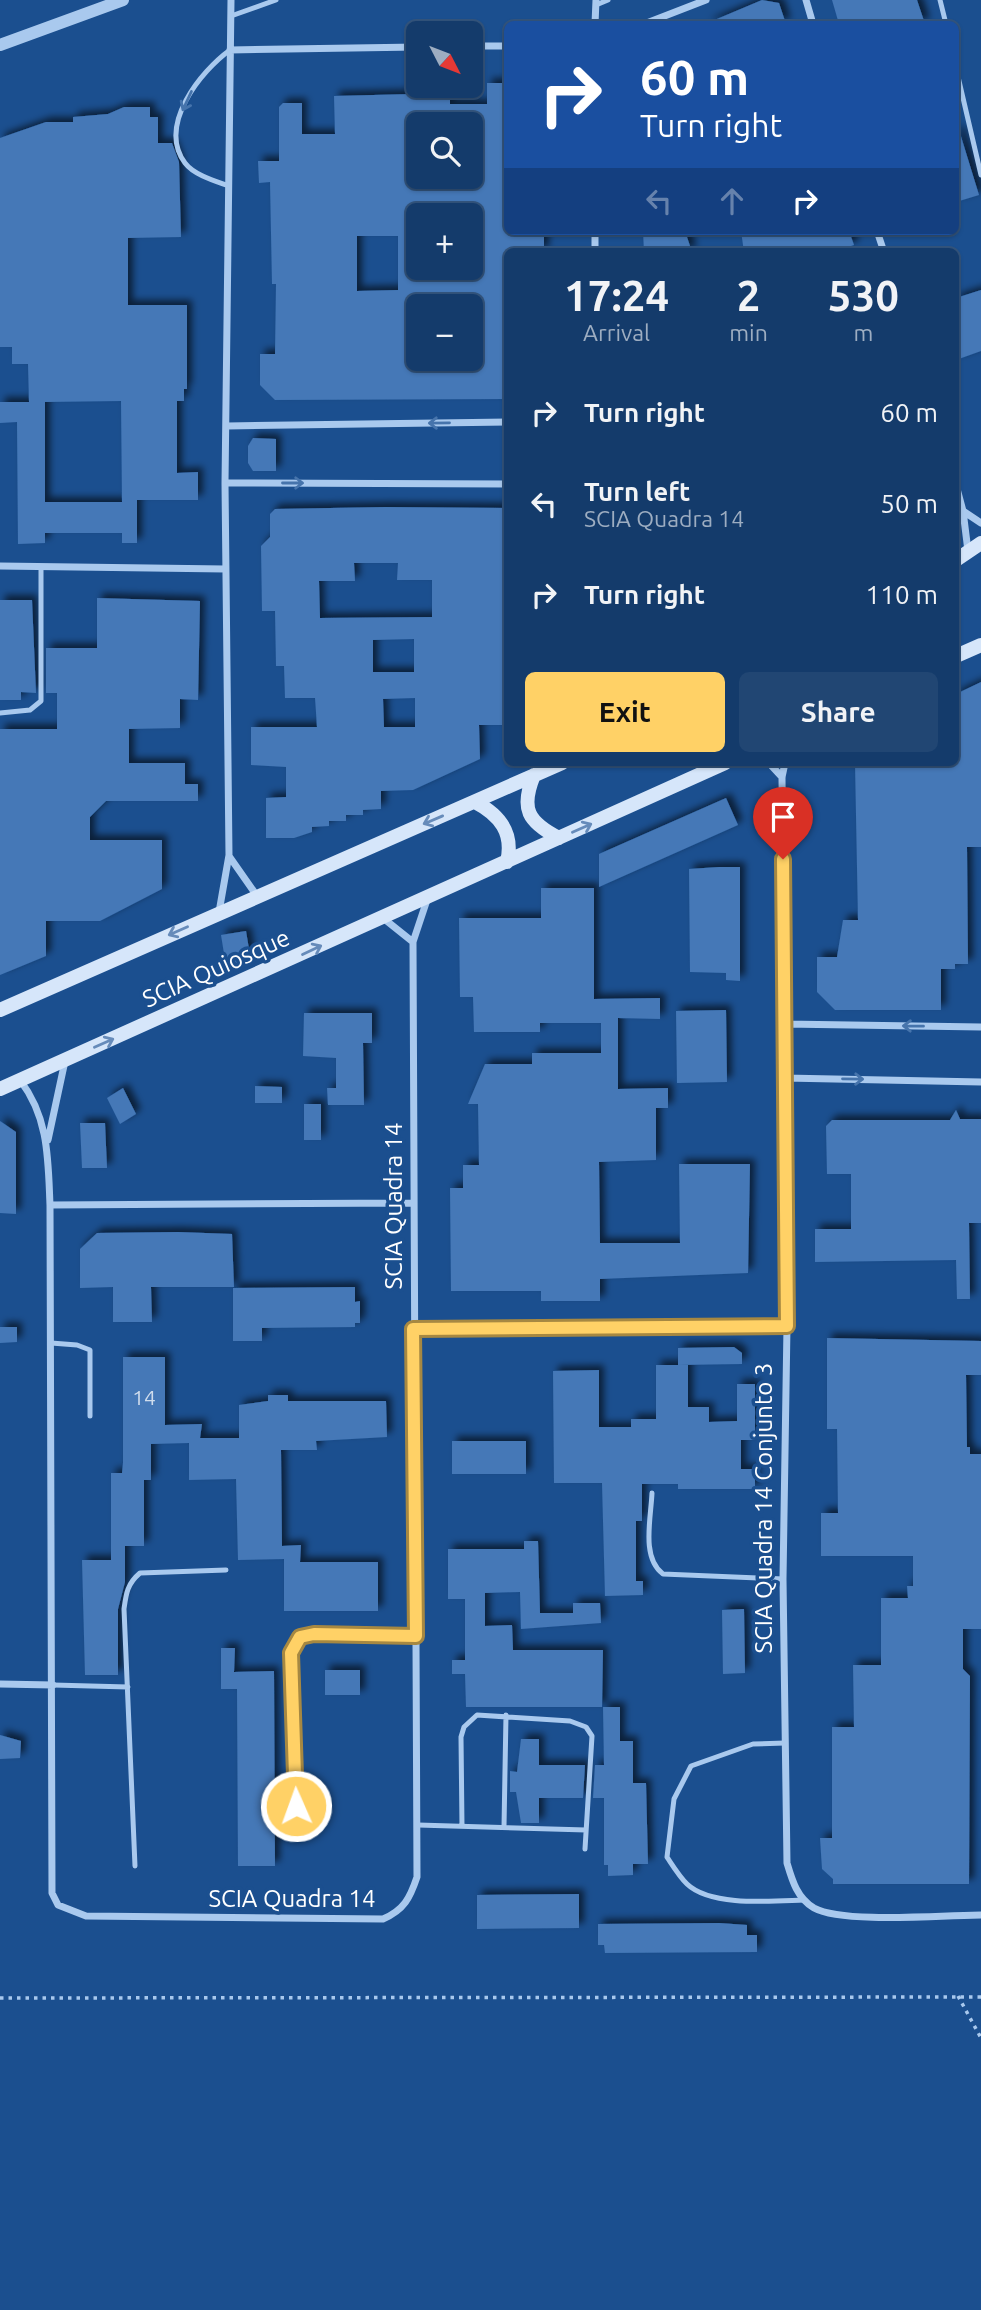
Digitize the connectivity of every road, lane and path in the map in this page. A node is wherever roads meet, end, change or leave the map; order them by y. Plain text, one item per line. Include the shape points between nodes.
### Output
1 (124, 0) edge
2 (231, 0) edge
3 (276, 0) edge
4 (608, 0) edge
5 (706, 0) edge
6 (806, 0) edge
7 (940, 0) edge
8 (596, 3) edge
9 (231, 16) junction
10 (595, 21) edge
11 (652, 21) edge
12 (812, 21) edge
13 (945, 21) edge
14 (0, 45) edge
15 (483, 46) edge
16 (504, 46) edge
17 (406, 47) edge
18 (230, 50) junction
19 (959, 81) edge
20 (981, 175) edge
21 (229, 186) junction
22 (504, 422) edge
23 (227, 426) junction
24 (225, 483) junction
25 (504, 484) edge
26 (959, 495) edge
27 (964, 511) junction
28 (981, 523) edge
29 (981, 543) edge
30 (962, 556) edge
31 (0, 566) edge
32 (41, 567) junction
33 (225, 569) junction
34 (981, 645) edge
35 (959, 655) edge
36 (0, 713) edge
37 (555, 766) edge
38 (718, 766) edge
39 (772, 766) edge
40 (784, 766) edge
41 (534, 775) junction
42 (782, 777) junction
43 (475, 802) junction
44 (559, 838) junction
45 (229, 855) junction
46 (507, 862) junction
47 (257, 896) junction
48 (428, 897) junction
49 (219, 913) junction
50 (383, 918) junction
51 (413, 942) junction
52 (0, 1010) edge
53 (785, 1024) junction
54 (981, 1027) edge
55 (65, 1061) junction
56 (785, 1078) junction
57 (20, 1080) junction
58 (981, 1082) edge
59 (0, 1089) edge
60 (47, 1144) junction
61 (412, 1203) junction
62 (50, 1205) junction
63 (787, 1326) junction
64 (413, 1329) junction
65 (51, 1343) junction
66 (90, 1416) dead end
67 (652, 1493) dead end
68 (226, 1570) dead end
69 (783, 1579) junction
70 (416, 1636) junction
71 (0, 1684) edge
72 (53, 1685) junction
73 (128, 1687) junction
74 (506, 1715) junction
75 (786, 1743) junction
76 (296, 1806) dead end
77 (418, 1825) junction
78 (462, 1826) junction
79 (504, 1827) junction
80 (586, 1830) junction
81 (585, 1849) dead end
82 (135, 1866) dead end
83 (804, 1900) junction
84 (981, 1915) edge
85 (958, 1996) junction
86 (981, 1997) edge
87 (0, 1998) edge
88 (981, 2038) edge

1 - 14 street
2 - 9 street
3 - 9 lane
4 - 8 lane
5 - 11 street
6 - 12 street
7 - 13 lane
8 - 10 street
9 - 18 street
15 - 16 street
17 - 18 street
18 - 21 street
18 -> 21 lane via 200,76 184,105 177,142 185,163
19 - 20 lane
21 - 23 street
22 -> 23 street
23 - 24 street
24 -> 25 street
24 - 33 street
26 - 27 street
27 - 28 street
27 - 30 street
29 - 30 main road
31 - 32 street
32 - 33 street
32 - 36 lane via 41,701 30,710
33 - 45 street
34 - 35 main road
37 - 41 main road
44 -> 38 main road
39 - 42 street
40 - 42 street, SCIA Quadra 14 Conjunto 3
41 - 43 main road
41 - 44 main road via 526,805 532,820
42 - 53 street, SCIA Quadra 14 Conjunto 3
43 - 46 main road via 489,809 510,836
43 -> 47 main road
44 - 46 main road
45 - 47 street
45 - 49 street
46 - 48 main road
47 - 49 main road
48 - 50 main road, SCIA Quiosque
48 - 51 street, SCIA Quadra 14
49 -> 52 main road
50 - 51 street
55 -> 50 main road, SCIA Quiosque
51 - 61 street, SCIA Quadra 14
54 -> 53 street
53 - 56 street, SCIA Quadra 14 Conjunto 3
55 - 57 main road, SCIA Quiosque
55 - 60 street, SCIA Quadra 14
56 -> 58 street
56 - 63 street, SCIA Quadra 14 Conjunto 3
57 - 59 main road, SCIA Quiosque
57 - 60 street, SCIA Quadra 14 via 39,1110
60 - 62 street, SCIA Quadra 14
61 - 62 street
61 - 64 street, SCIA Quadra 14
62 - 65 street, SCIA Quadra 14
63 - 64 street
63 - 69 street, SCIA Quadra 14 Conjunto 3
64 - 70 street, SCIA Quadra 14
65 - 66 lane via 90,1350
65 - 72 street, SCIA Quadra 14
67 - 69 lane via 650,1556 663,1574
68 - 73 lane via 139,1573 130,1581 124,1609
69 - 75 street, SCIA Quadra 14 Conjunto 3
70 - 76 lane via 314,1634 300,1637 294,1644
70 - 77 street, SCIA Quadra 14
71 - 72 street
72 - 73 lane
72 - 77 street, SCIA Quadra 14 via 52,1893 58,1905 70,1912 86,1916 383,1919 400,1912 410,1896 417,1877
73 - 82 lane
74 - 78 lane via 477,1715 464,1727 460,1750
74 - 79 lane
74 - 80 lane via 570,1721 586,1727 592,1736
75 - 83 street, SCIA Quadra 14 Conjunto 3 via 788,1863 793,1884
75 - 83 lane via 753,1744 691,1766 674,1799 667,1857 688,1885 710,1895 754,1902
77 - 78 lane
78 - 79 lane
79 - 80 lane
80 - 81 lane
83 - 84 street via 831,1915
85 - 86 path
85 - 87 path
85 - 88 path

